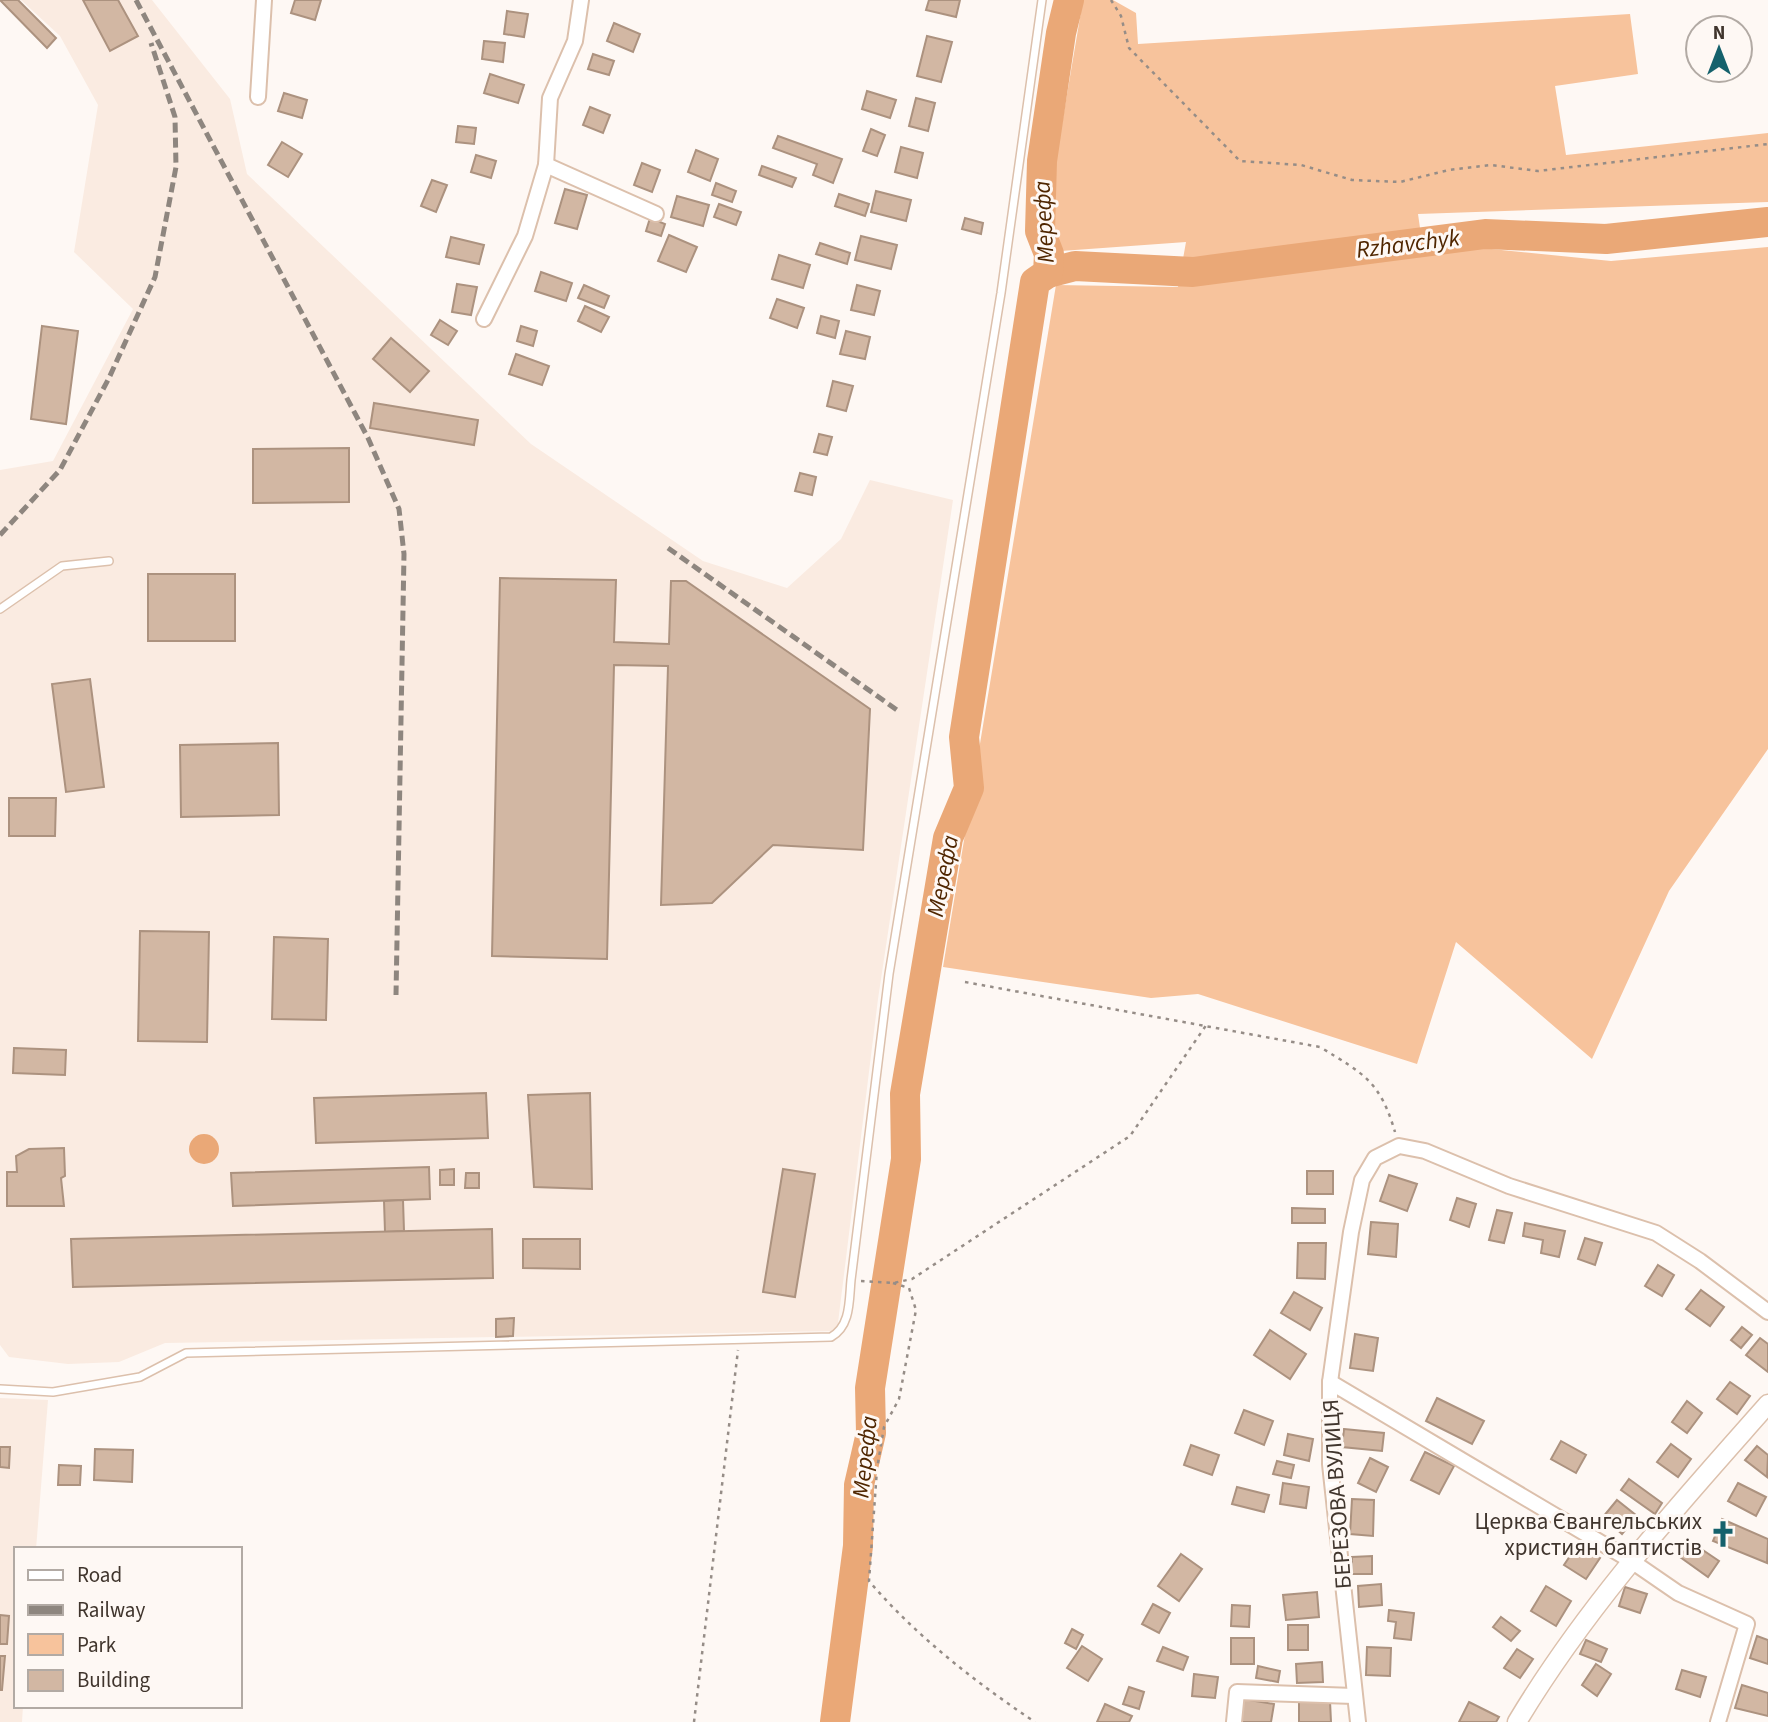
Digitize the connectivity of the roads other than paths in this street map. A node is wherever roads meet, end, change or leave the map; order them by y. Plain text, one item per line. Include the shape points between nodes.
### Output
1 (264, 0) edge
2 (581, 0) edge
3 (1042, 0) edge
4 (258, 97) dead end
5 (546, 165) junction
6 (656, 214) dead end
7 (484, 319) dead end
8 (110, 561) dead end
9 (0, 609) edge
10 (1768, 1312) edge
11 (1330, 1382) junction
12 (0, 1389) edge
13 (1768, 1404) edge
14 (1630, 1560) junction
15 (1354, 1696) junction
16 (1234, 1722) edge
17 (1358, 1722) edge
18 (1517, 1722) edge
19 (1718, 1722) edge

1 - 4 street
2 - 5 street via 575,41 550,98
3 - 12 lane via 1001,293 888,974 845,1325 831,1337 186,1353 140,1377 53,1392
5 - 6 street
5 - 7 street via 525,236
8 - 9 lane via 62,566
10 - 11 street, БЕРЕЗОВА ВУЛИЦЯ via 1656,1233 1509,1186 1425,1151 1399,1146 1375,1158 1362,1180
11 - 14 street
11 - 15 street, БЕРЕЗОВА ВУЛИЦЯ via 1330,1464
13 - 14 street
14 - 18 street via 1572,1636
14 - 19 street via 1678,1593 1748,1624
15 - 16 street via 1237,1692
15 - 17 street, БЕРЕЗОВА ВУЛИЦЯ

